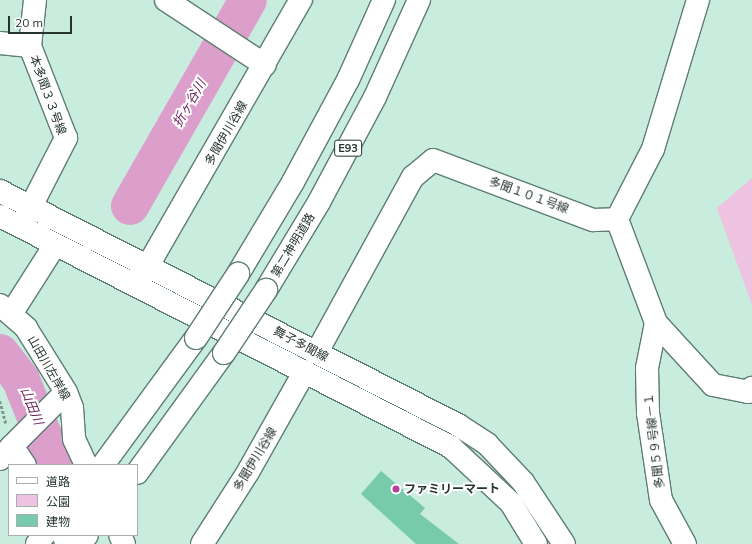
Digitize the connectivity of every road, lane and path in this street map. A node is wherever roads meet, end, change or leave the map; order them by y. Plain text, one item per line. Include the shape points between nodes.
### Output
1 (35, 0) edge
2 (166, 0) edge
3 (301, 0) edge
4 (384, 0) edge
5 (419, 0) edge
6 (698, 0) edge
7 (0, 43) edge
8 (30, 46) junction
9 (265, 66) junction
10 (0, 191) edge
11 (31, 207) junction
12 (0, 216) edge
13 (617, 219) junction
14 (21, 227) junction
15 (55, 245) junction
16 (149, 265) junction
17 (136, 286) junction
18 (5, 310) edge
19 (656, 323) junction
20 (317, 352) junction
21 (305, 372) junction
22 (752, 388) edge
23 (66, 392) junction
24 (6, 453) edge
25 (105, 462) edge
26 (22, 464) edge
27 (86, 464) edge
28 (138, 472) edge
29 (43, 536) edge
30 (87, 536) edge
31 (37, 544) edge
32 (80, 544) edge
33 (202, 544) edge
34 (536, 544) edge
35 (564, 544) edge
36 (686, 544) edge

1 - 8 main road, 本多聞３３号線
2 - 9 main road
3 - 9 main road, 多聞伊川谷線
4 - 25 main road, E93, bridge via 348,80 293,182 238,274 196,338
5 - 28 main road, 第二神明道路 / E93, bridge via 375,97 319,202 266,290 224,353
6 - 13 main road via 653,149
7 - 8 main road
8 - 11 main road, 本多聞３３号線 via 66,138
9 - 16 main road, 多聞伊川谷線
10 - 11 main road, 舞子多聞線
11 - 14 main road, 本多聞３３号線
11 - 16 main road, 舞子多聞線
12 - 14 main road, 舞子多聞線
13 - 19 main road
13 - 20 main road, 多聞１０１号線 via 593,220 433,160 413,177
14 - 15 main road, 舞子多聞線
15 - 17 main road, 舞子多聞線
15 - 18 main road
16 - 17 main road, 多聞伊川谷線
16 - 20 main road, 舞子多聞線
17 - 21 main road, 舞子多聞線
18 - 23 main road, 山田川左岸線 via 26,328
19 - 22 main road via 713,385 748,392
19 - 36 main road, 多聞５９号線－１ via 647,368 648,413 661,500
20 - 21 main road, 多聞伊川谷線
20 - 35 main road, 舞子多聞線 via 458,425 487,444 523,482
21 - 33 main road, 多聞伊川谷線 via 248,472
21 - 34 main road, 舞子多聞線 via 451,447 511,503
23 - 24 main road
23 - 27 main road, 山田川左岸線 via 72,408 74,439
24 - 26 main road
29 - 31 main road
30 - 32 main road

